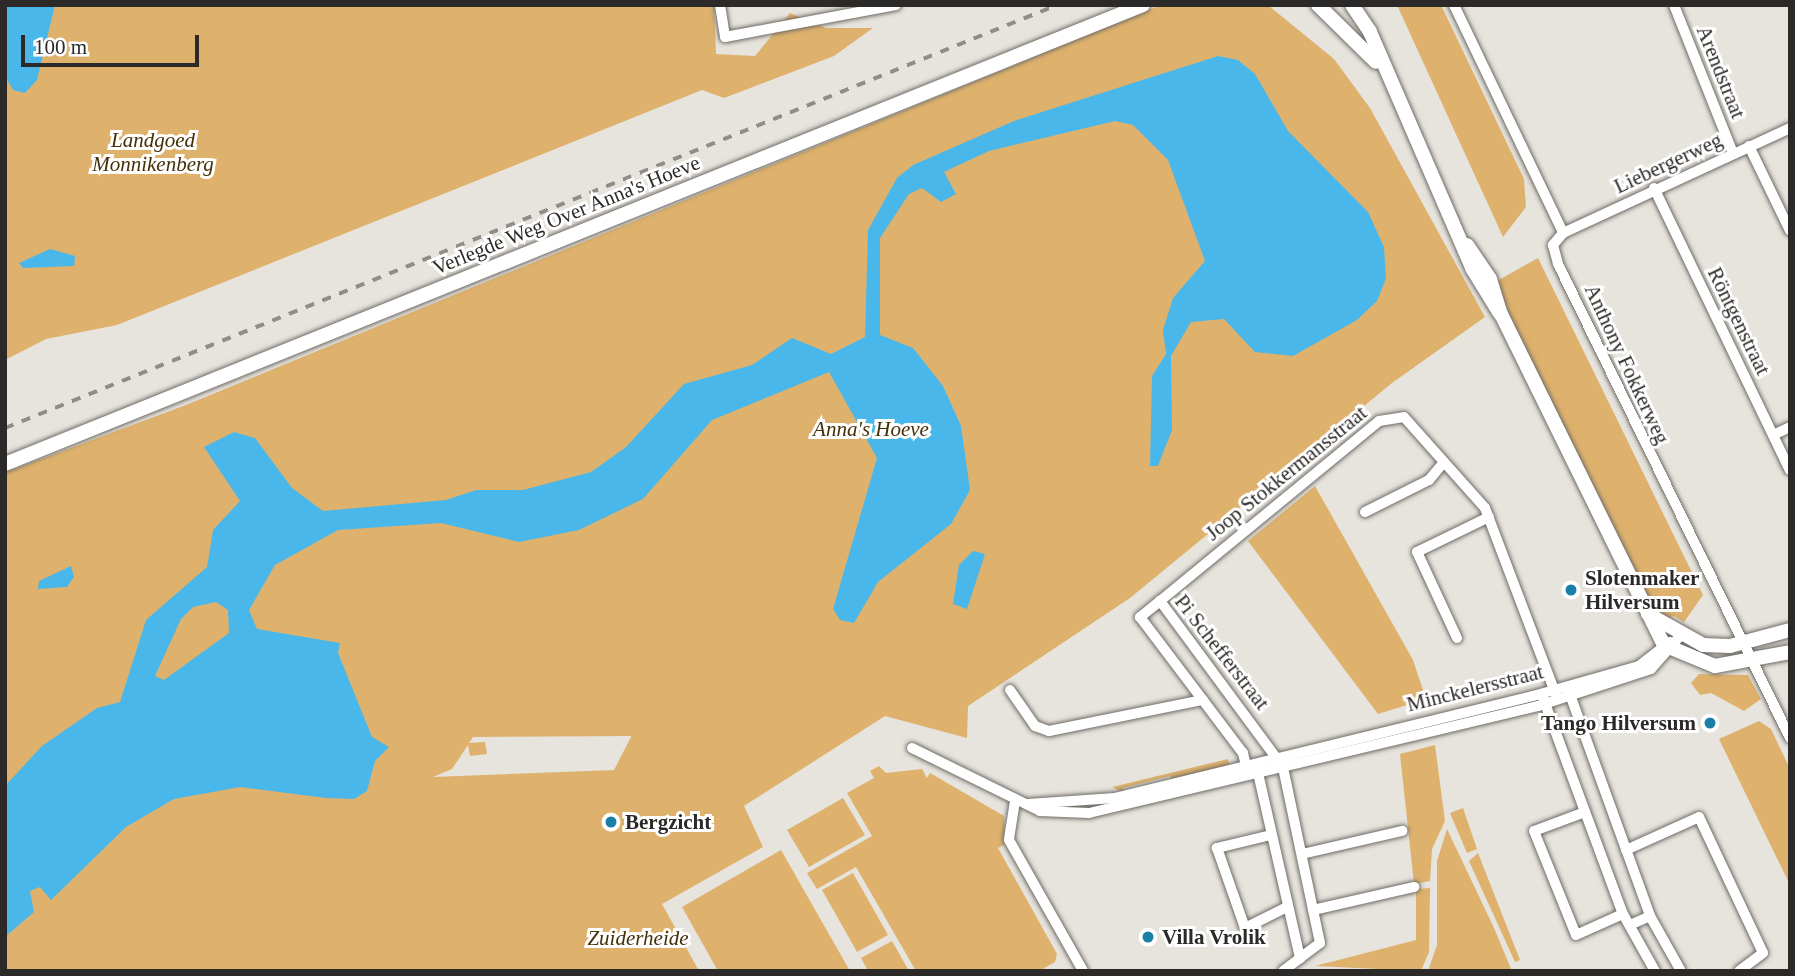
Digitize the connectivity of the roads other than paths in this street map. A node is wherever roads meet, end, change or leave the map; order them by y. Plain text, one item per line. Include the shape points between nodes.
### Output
1 (720, 5) edge
2 (896, 5) edge
3 (1143, 5) edge
4 (1352, 5) edge
5 (1454, 5) edge
6 (1674, 5) edge
7 (1327, 7) edge
8 (1384, 71) junction
9 (1790, 128) edge
10 (1749, 146) junction
11 (1733, 153) junction
12 (1654, 188) junction
13 (1790, 231) edge
14 (1563, 233) junction
15 (1790, 427) edge
16 (1773, 435) junction
17 (1444, 463) junction
18 (5, 464) edge
19 (1790, 470) edge
20 (1365, 512) dead end
21 (1489, 517) junction
22 (1160, 601) junction
23 (1646, 611) junction
24 (1790, 630) edge
25 (1680, 636) junction
26 (1457, 638) dead end
27 (1741, 643) junction
28 (1669, 648) junction
29 (1790, 652) edge
30 (1749, 662) junction
31 (1010, 690) dead end
32 (1568, 690) junction
33 (1555, 694) junction
34 (1543, 699) junction
35 (1203, 700) junction
36 (1790, 738) edge
37 (912, 748) dead end
38 (1272, 760) junction
39 (1246, 766) junction
40 (1283, 767) junction
41 (1258, 773) junction
42 (1015, 801) junction
43 (1027, 804) junction
44 (1585, 812) junction
45 (1402, 831) dead end
46 (1271, 835) junction
47 (1626, 850) junction
48 (1302, 854) junction
49 (1415, 887) dead end
50 (1287, 907) junction
51 (1313, 910) junction
52 (1623, 914) junction
53 (1650, 916) junction
54 (1630, 925) junction
55 (1300, 958) junction
56 (1083, 971) edge
57 (1283, 971) edge
58 (1655, 971) edge
59 (1681, 971) edge
60 (1739, 971) edge

1 - 2 street via 725,37
3 - 18 main road, Verlegde Weg Over Anna's Hoeve
4 - 8 main road
5 - 14 street
6 - 11 street, Arendstraat
7 - 8 main road
8 - 23 main road via 1467,245 1490,279 1501,314
9 - 10 street, Liebergerweg
10 - 11 street, Liebergerweg
10 - 13 street
11 - 12 street, Liebergerweg
12 - 14 street, Liebergerweg
12 - 16 street, Röntgenstraat
14 - 27 street, Anthony Fokkerweg via 1553,245 1559,264
15 - 16 street
16 - 19 street, Röntgenstraat
17 - 20 street via 1429,480
17 - 21 street, Joop Stokkermansstraat
17 - 22 street, Joop Stokkermansstraat via 1404,417 1391,415
21 - 26 street via 1417,552
21 - 33 street, Joop Stokkermansstraat
22 - 35 street, Pi Schefferstraat via 1140,617
22 - 38 street, Pi Schefferstraat via 1267,742
23 - 25 main road
23 - 28 main road
24 - 27 main road
25 - 27 main road via 1711,646
25 - 28 street
27 - 30 street, Anthony Fokkerweg
28 - 30 main road via 1706,665
28 - 32 street, Minckelersstraat via 1651,669
29 - 30 main road
30 - 36 street, Anthony Fokkerweg
31 - 35 street via 1035,726 1049,731
32 - 33 street, Minckelersstraat
32 - 47 street
33 - 34 street, Minckelersstraat
34 - 38 street, Minckelersstraat
34 - 40 street, Minckelersstraat
34 - 44 street
35 - 39 street, Pi Schefferstraat
37 - 42 street, Minckelersstraat
38 - 39 street, Minckelersstraat
38 - 40 street
39 - 41 street
39 - 43 street, Minckelersstraat via 1115,798
40 - 41 street, Minckelersstraat
40 - 48 street
41 - 43 street, Minckelersstraat via 1089,813 1040,811
41 - 46 street
42 - 43 street, Minckelersstraat
42 - 56 street via 1009,840
44 - 52 street
44 - 52 street via 1534,831 1576,935
45 - 48 street
46 - 50 street
46 - 50 street via 1217,848 1245,928
47 - 53 street
47 - 60 street via 1699,817 1763,953
48 - 51 street
49 - 51 street
50 - 55 street
51 - 55 street via 1320,943
52 - 54 street
53 - 54 street
53 - 59 street
54 - 58 street
55 - 57 street

